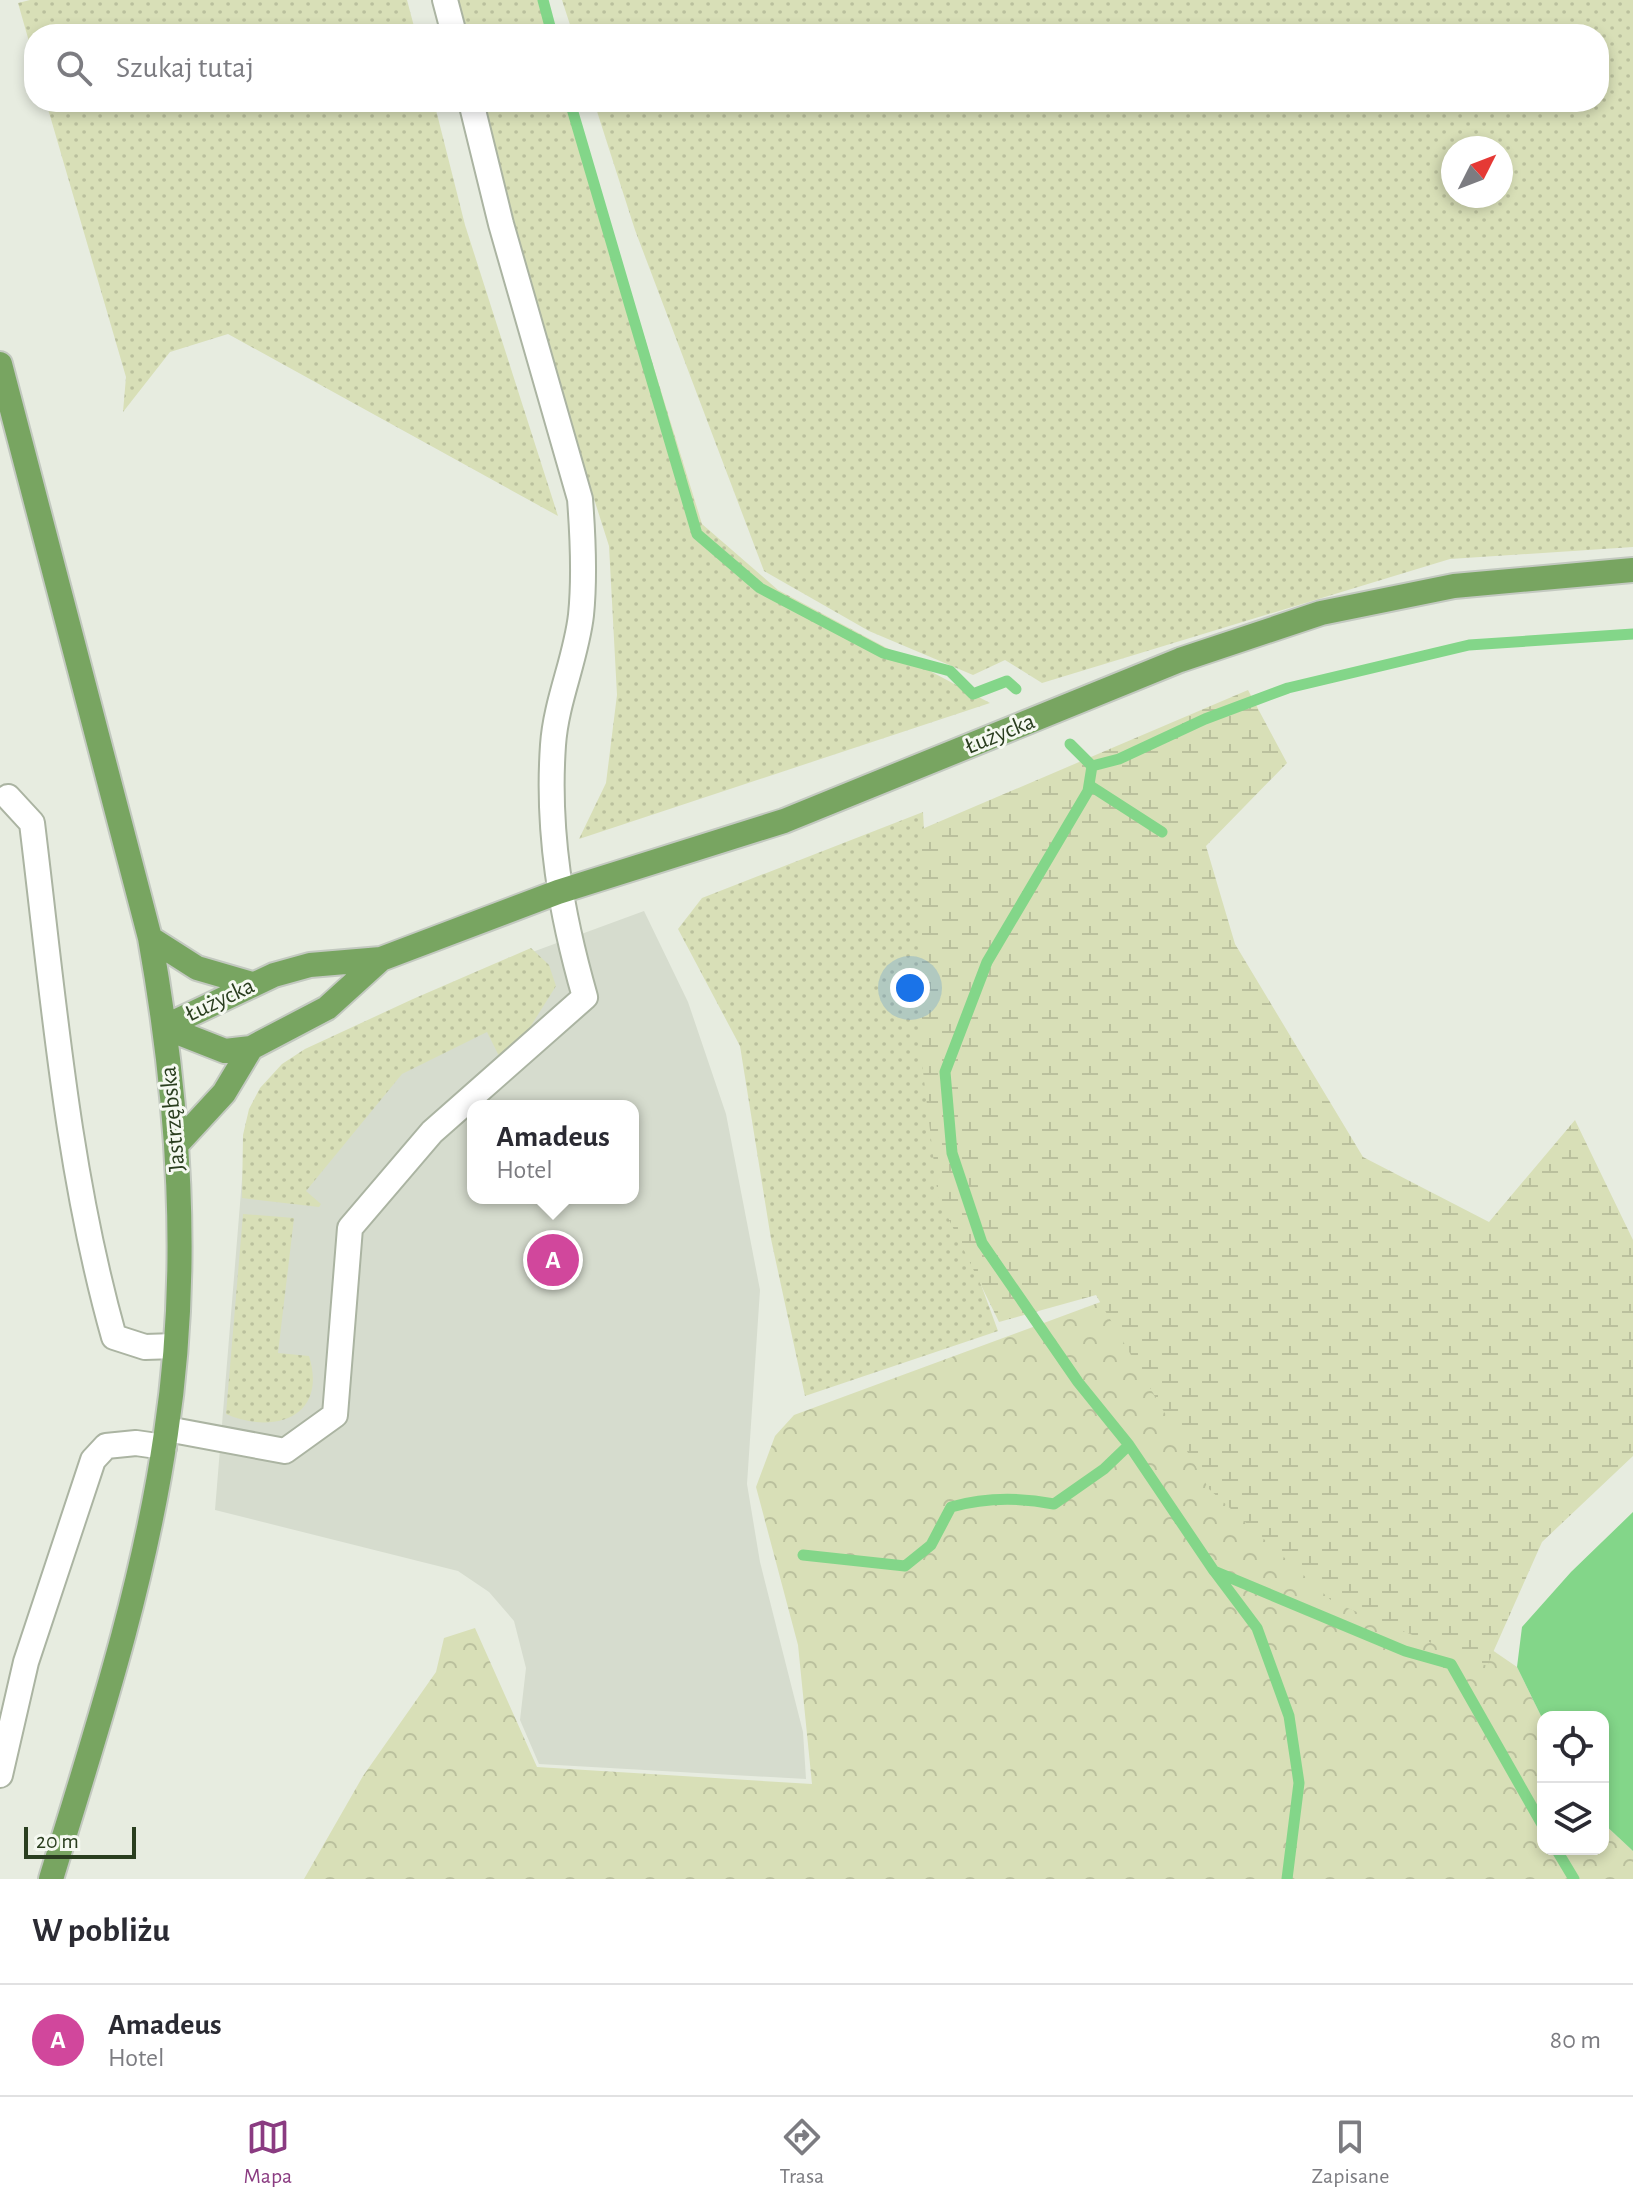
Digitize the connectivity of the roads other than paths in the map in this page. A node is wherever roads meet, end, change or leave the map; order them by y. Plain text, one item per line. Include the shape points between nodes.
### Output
1 (445, 0) edge
2 (451, 24) edge
3 (473, 112) edge
4 (0, 364) edge
5 (1633, 570) edge
6 (8, 797) dead end
7 (558, 892) junction
8 (150, 938) junction
9 (381, 959) junction
10 (252, 984) junction
11 (164, 1027) junction
12 (251, 1048) junction
13 (468, 1100) edge
14 (467, 1101) edge
15 (177, 1144) junction
16 (175, 1346) junction
17 (166, 1438) junction
18 (0, 1775) edge
19 (51, 1879) edge

1 - 2 street
3 - 7 street via 580,499 581,616 553,743
4 - 8 main road, Jastrzębska
5 - 7 main road, Łużycka via 1454,586 1321,613 1180,660 784,821
6 - 16 street via 32,823 97,1282 114,1337 145,1347
7 - 9 main road, Łużycka
7 - 13 street via 585,997
8 - 10 main road via 197,968
8 - 11 main road, Jastrzębska
9 - 10 main road, Łużycka via 310,965
9 - 12 main road, Łużycka via 327,1008
10 - 11 main road, Łużycka
11 - 12 main road, Łużycka via 225,1051
11 - 15 main road, Jastrzębska
12 - 15 main road via 224,1093
14 - 17 street via 432,1132 350,1228 335,1415 285,1451
15 - 16 main road, Jastrzębska
16 - 17 main road, Jastrzębska
17 - 18 street via 106,1446 93,1460 26,1662
17 - 19 main road, Jastrzębska via 139,1578

